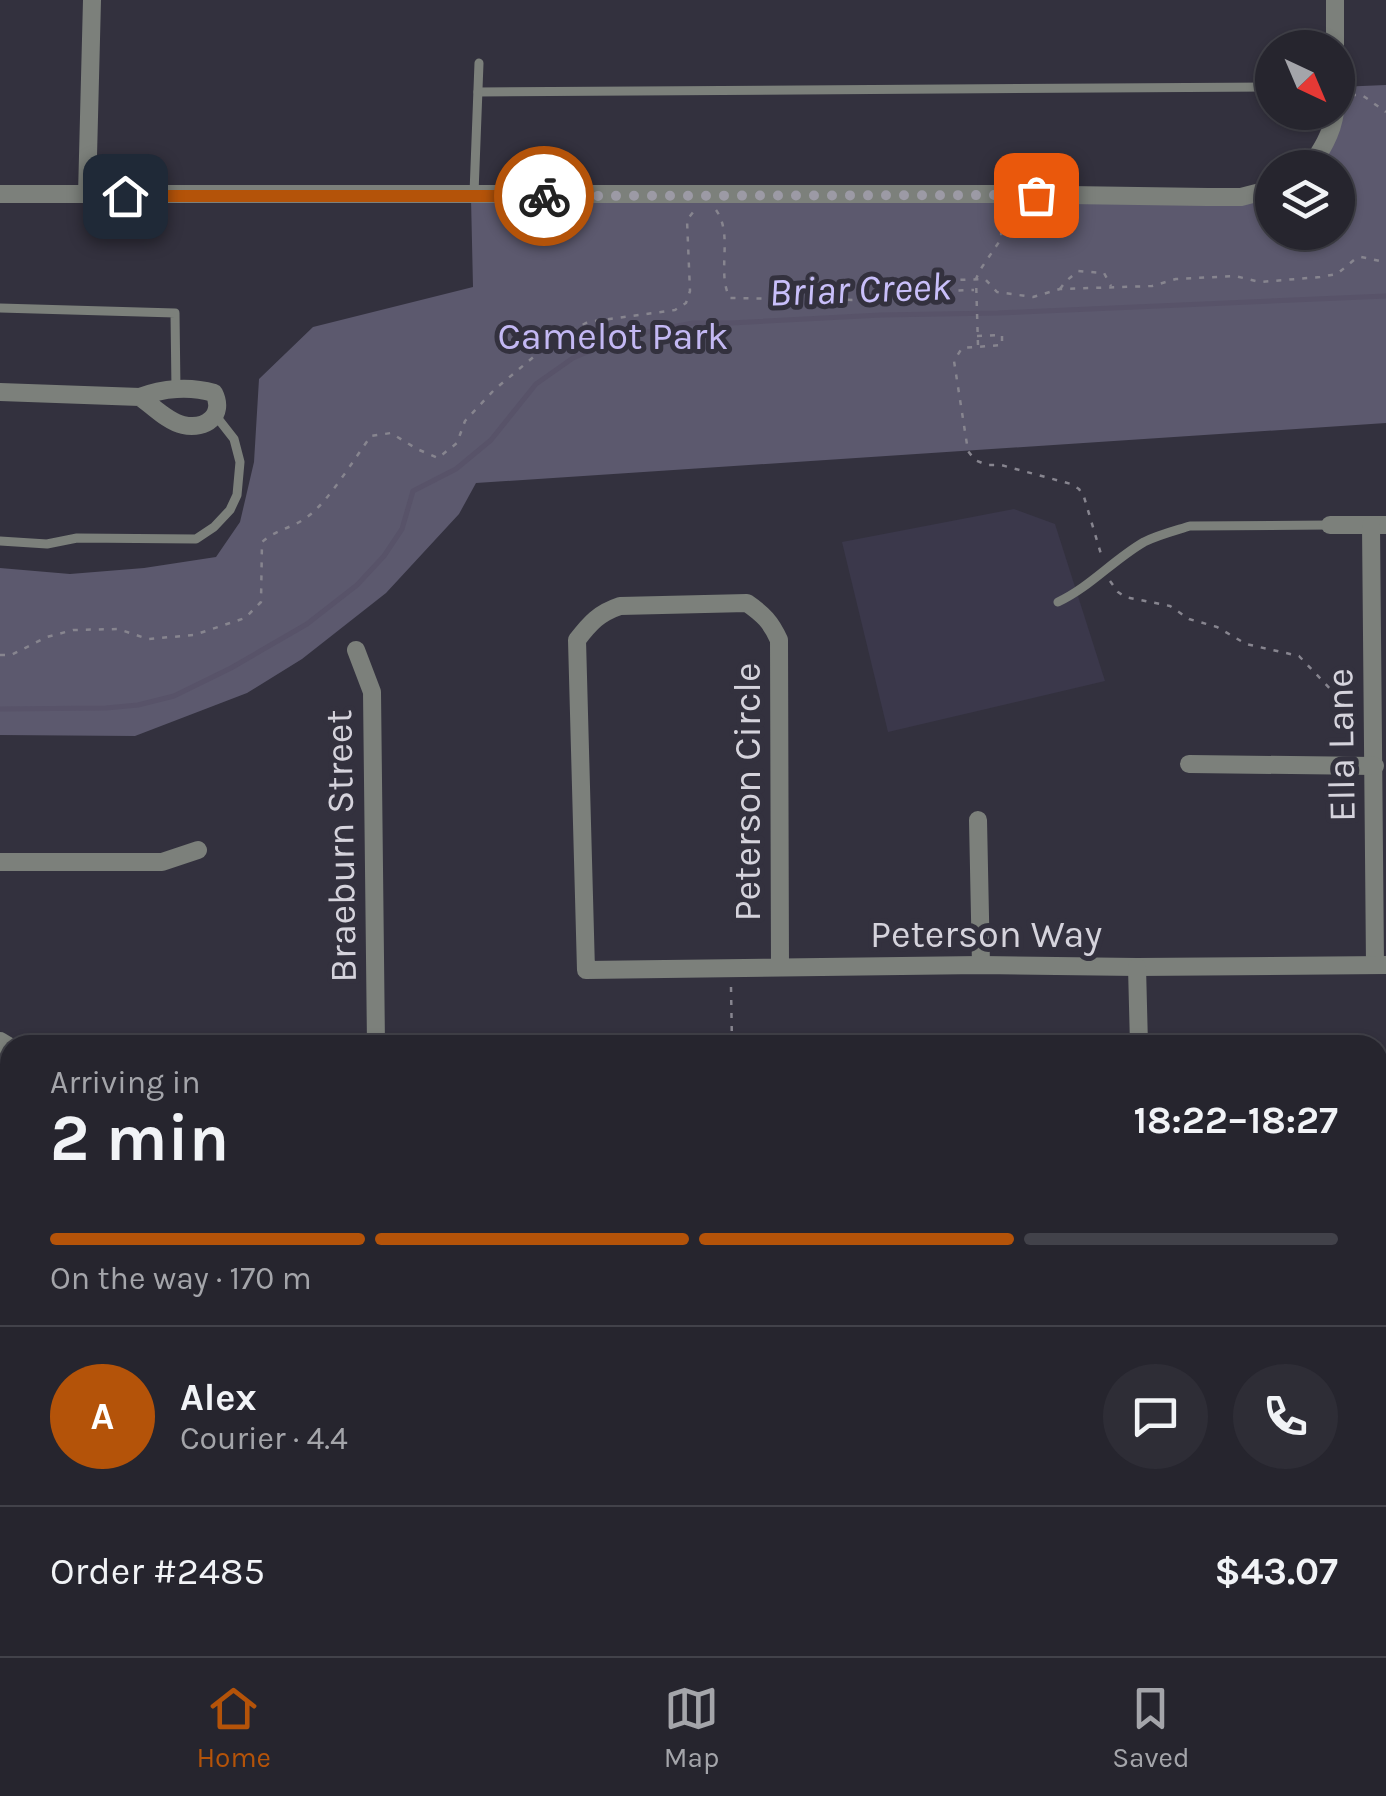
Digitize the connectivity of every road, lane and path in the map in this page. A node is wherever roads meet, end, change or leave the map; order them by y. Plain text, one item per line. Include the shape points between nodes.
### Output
1 (92, 0) edge
2 (1335, 0) edge
3 (1336, 30) edge
4 (479, 63) dead end
5 (1255, 87) edge
6 (478, 92) junction
7 (1355, 94) edge
8 (1386, 112) edge
9 (1255, 193) edge
10 (0, 194) edge
11 (1002, 194) junction
12 (86, 196) junction
13 (474, 196) junction
14 (698, 209) dead end
15 (715, 209) dead end
16 (1386, 259) edge
17 (939, 280) junction
18 (976, 280) junction
19 (1112, 287) junction
20 (1060, 289) junction
21 (976, 290) junction
22 (0, 308) edge
23 (977, 336) junction
24 (176, 390) junction
25 (0, 392) edge
26 (140, 397) junction
27 (216, 416) junction
28 (1379, 525) edge
29 (1330, 526) joint
30 (0, 541) edge
31 (1058, 602) dead end
32 (356, 650) dead end
33 (0, 654) edge
34 (1188, 764) dead end
35 (1374, 766) junction
36 (978, 820) dead end
37 (198, 850) dead end
38 (0, 862) edge
39 (981, 965) junction
40 (1381, 965) edge
41 (1137, 967) junction
42 (730, 968) junction
43 (780, 968) junction
44 (586, 970) joint
45 (376, 1035) edge
46 (732, 1035) edge
47 (1138, 1035) edge

1 - 12 street
2 - 3 street
4 - 6 lane
5 - 6 lane
6 - 13 lane
7 - 8 path
9 - 11 street
10 - 12 street
11 - 13 street
11 - 18 path via 1001,239
12 - 13 street
14 - 33 path via 687,220 686,303 588,322 554,339 494,390 457,443 438,458 391,432 371,436 316,511 262,542 261,602 245,618 194,635 148,639 118,629 74,630
15 - 17 path via 730,298 858,300
16 - 19 path via 1361,257 1320,277 1260,282 1235,276
17 - 18 path
17 - 21 path via 944,291
18 - 20 path via 985,279 997,292 1033,297
18 - 21 path
19 - 20 path
19 - 20 path via 1104,273 1078,271
21 - 23 path
22 - 24 lane via 175,313
23 - 23 path via 978,346 1002,345 1002,334
24 - 26 street
24 - 27 street via 214,393
25 - 26 street
26 - 27 street via 184,426
27 - 30 lane via 234,439 237,495 214,527 196,538
28 - 29 street
28 - 35 street, Ella Lane
29 - 31 lane via 1190,526 1168,532
32 - 45 street, Braeburn Street via 372,692
34 - 35 street
35 - 40 street, Ella Lane
36 - 39 street
37 - 38 street via 162,862
39 - 41 street, Peterson Way
39 - 43 street, Peterson Way
40 - 41 street, Peterson Way
41 - 47 street
42 - 43 street, Peterson Way
42 - 44 street, Peterson Way
42 - 46 path
43 - 44 street, Peterson Circle via 780,640 747,603 620,606 589,623 578,640

